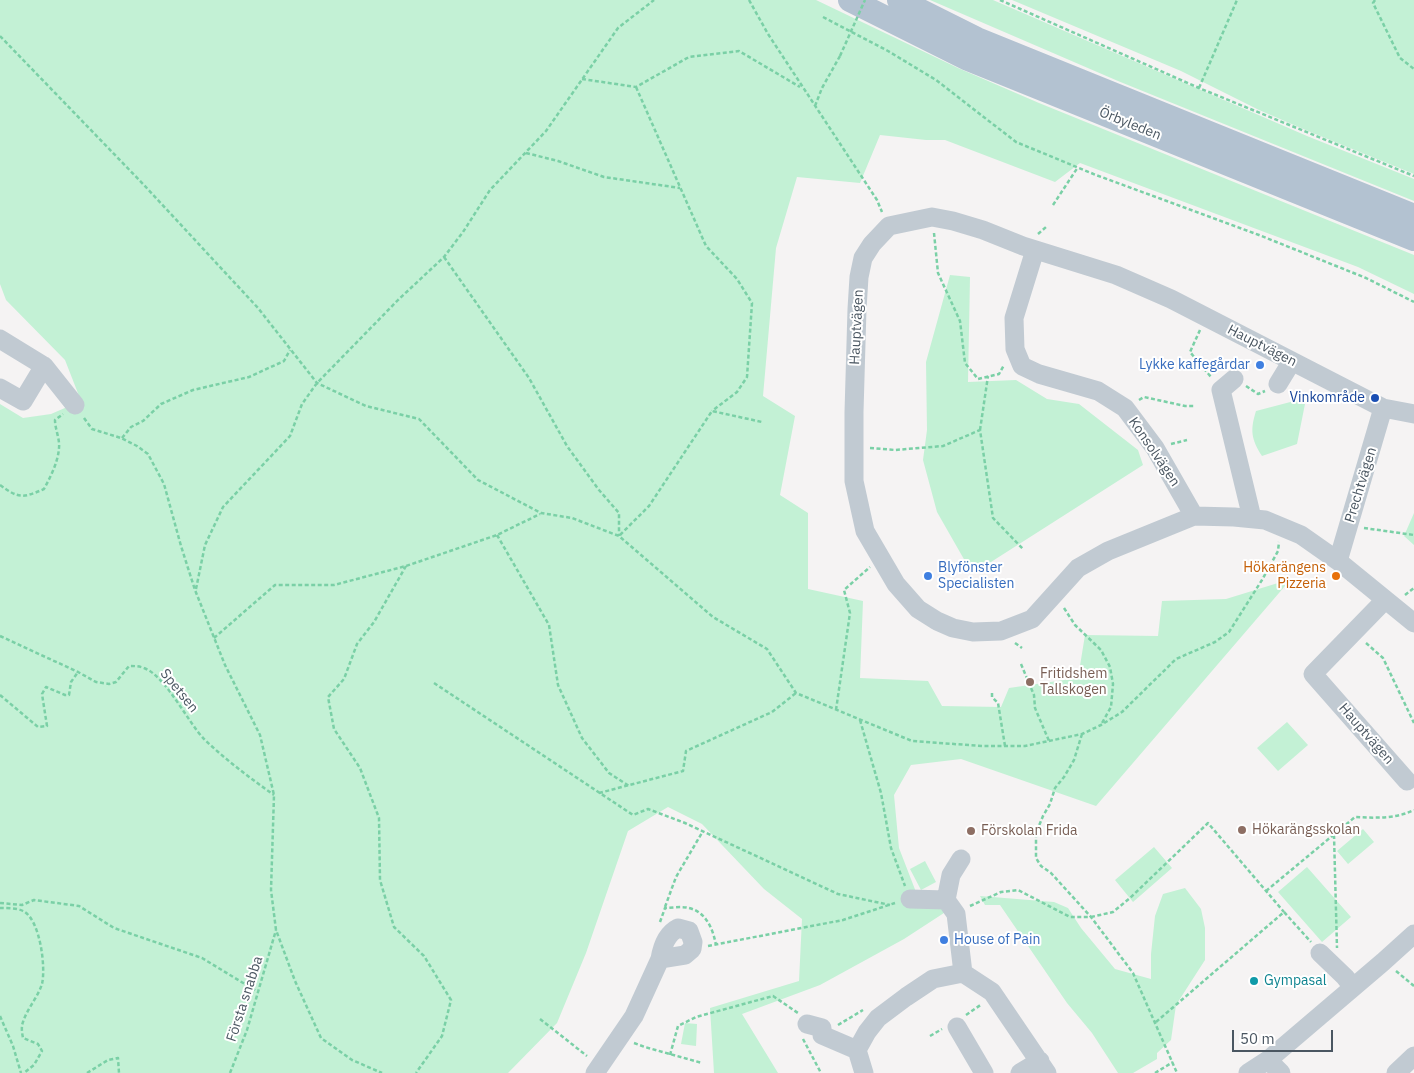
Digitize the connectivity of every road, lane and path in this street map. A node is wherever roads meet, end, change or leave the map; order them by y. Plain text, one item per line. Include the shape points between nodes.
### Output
1 (654, 0) edge
2 (749, 0) edge
3 (850, 0) edge
4 (865, 0) edge
5 (899, 0) edge
6 (1000, 0) edge
7 (1237, 0) edge
8 (1375, 0) edge
9 (823, 17) dead end
10 (0, 36) edge
11 (1414, 69) edge
12 (581, 79) junction
13 (636, 87) junction
14 (802, 88) junction
15 (1199, 88) junction
16 (814, 106) junction
17 (526, 152) junction
18 (1078, 167) junction
19 (1414, 176) edge
20 (681, 188) junction
21 (1053, 205) dead end
22 (932, 216) junction
23 (1414, 216) edge
24 (889, 226) junction
25 (1414, 239) edge
26 (1035, 250) junction
27 (444, 257) junction
28 (1414, 302) edge
29 (1206, 317) junction
30 (0, 339) edge
31 (1015, 349) junction
32 (290, 350) junction
33 (1292, 361) junction
34 (44, 366) junction
35 (1205, 370) dead end
36 (988, 376) junction
37 (1234, 379) joint
38 (317, 384) junction
39 (1278, 384) joint
40 (0, 388) edge
41 (1194, 406) dead end
42 (1125, 408) junction
43 (1383, 408) junction
44 (78, 409) junction
45 (712, 410) junction
46 (1414, 414) edge
47 (762, 422) dead end
48 (980, 430) junction
49 (121, 438) junction
50 (854, 447) junction
51 (0, 485) edge
52 (541, 514) junction
53 (1194, 516) junction
54 (1252, 518) junction
55 (1281, 526) junction
56 (1348, 529) junction
57 (1414, 534) edge
58 (497, 535) junction
59 (618, 536) junction
60 (1023, 549) dead end
61 (880, 557) junction
62 (1338, 561) junction
63 (406, 566) junction
64 (196, 590) junction
65 (1056, 594) junction
66 (1385, 600) junction
67 (1414, 623) edge
68 (1353, 633) junction
69 (0, 636) edge
70 (214, 638) junction
71 (1021, 664) dead end
72 (78, 672) junction
73 (434, 683) dead end
74 (796, 693) junction
75 (992, 693) dead end
76 (0, 695) edge
77 (836, 710) junction
78 (860, 720) junction
79 (1414, 723) edge
80 (1101, 725) junction
81 (1082, 734) junction
82 (1049, 742) junction
83 (1005, 746) junction
84 (1407, 781) dead end
85 (629, 786) junction
86 (599, 793) junction
87 (274, 795) junction
88 (1414, 810) edge
89 (703, 831) junction
90 (1334, 834) junction
91 (961, 859) dead end
92 (1266, 891) junction
93 (910, 899) junction
94 (946, 900) junction
95 (0, 903) edge
96 (890, 905) junction
97 (968, 907) dead end
98 (0, 908) edge
99 (665, 908) dead end
100 (1284, 912) junction
101 (1091, 917) junction
102 (276, 930) junction
103 (1414, 934) edge
104 (692, 948) junction
105 (1326, 958) junction
106 (660, 959) junction
107 (1384, 962) junction
108 (963, 973) junction
109 (1414, 986) edge
110 (1353, 988) junction
111 (258, 992) junction
112 (974, 1010) dead end
113 (0, 1016) edge
114 (540, 1019) dead end
115 (961, 1022) joint
116 (1156, 1022) junction
117 (807, 1024) joint
118 (822, 1035) junction
119 (620, 1037) junction
120 (857, 1050) junction
121 (670, 1055) junction
122 (1414, 1056) edge
123 (1173, 1062) junction
124 (702, 1063) dead end
125 (1043, 1067) edge
126 (1274, 1067) edge
127 (597, 1070) edge
128 (820, 1072) edge
129 (22, 1073) edge
130 (87, 1073) edge
131 (119, 1073) edge
132 (230, 1073) edge
133 (382, 1073) edge
134 (416, 1073) edge
135 (813, 1073) edge
136 (864, 1073) edge
137 (984, 1073) edge
138 (1020, 1073) edge
139 (1155, 1073) edge
140 (1177, 1073) edge
141 (1248, 1073) edge
142 (1396, 1073) edge

1 - 12 path via 618,28
2 - 14 path
3 - 25 main road, Örbyleden via 966,58
4 - 16 path, bridge
5 - 23 main road, Örbyleden via 977,38
6 - 15 path
7 - 15 path
8 - 11 path via 1373,3 1400,58
9 - 18 path via 936,80 1016,142
10 - 32 path via 151,192 258,308
12 - 13 path
12 - 17 path via 546,131
13 - 14 path via 689,58 739,51
13 - 20 path
14 - 16 path
15 - 19 path
16 - 24 path via 877,200
17 - 20 path via 604,177
17 - 27 path via 490,190
18 - 21 path
18 - 28 path via 1259,235 1366,278
20 - 45 path via 706,246 737,279 752,303 747,377 737,392
22 - 24 street, Hauptvägen
22 - 26 street, Hauptvägen via 983,230
22 - 36 path via 938,273 960,321 965,363 978,378
24 - 50 street, Hauptvägen via 864,258 860,277
26 - 29 street, Hauptvägen via 1116,275
26 - 31 street via 1014,318
27 - 38 path
27 - 59 path via 529,378 568,446 619,513
29 - 33 street, Hauptvägen
29 - 35 path via 1190,352
30 - 34 street
31 - 36 path via 999,374
31 - 42 street, Konsolvägen via 1022,366 1098,391
32 - 38 path
32 - 49 path via 284,361 249,377 193,390 162,404 143,421 130,427
33 - 39 street
33 - 43 street, Hauptvägen
34 - 40 street via 23,401
34 - 44 street
36 - 48 path
37 - 39 path via 1258,394
37 - 54 street via 1221,390
38 - 52 path via 366,406 419,419 478,480
38 - 64 path via 302,404 290,436 223,507 205,545
41 - 42 path via 1144,398
42 - 53 street, Konsolvägen via 1155,448
43 - 46 street, Hauptvägen
43 - 56 street, Prechtvägen
44 - 49 path via 92,428
44 - 51 path via 55,420 59,446 53,472 44,489 26,497 12,494
45 - 47 path
45 - 59 path via 649,506
48 - 50 path via 943,446 895,450
48 - 60 path via 993,518
49 - 64 path via 148,454 164,484
50 - 61 street, Hauptvägen via 854,481 864,531
52 - 58 path
52 - 59 path via 572,518
53 - 54 street, Hauptvägen
53 - 65 street, Hauptvägen via 1108,551 1078,568
54 - 55 street, Hauptvägen
55 - 62 street, Hauptvägen via 1301,535
55 - 80 path via 1278,551 1230,632 1176,660 1122,712
56 - 57 path via 1367,527
56 - 62 street, Prechtvägen
58 - 63 path
58 - 85 path via 548,626 558,685 582,738 609,773
59 - 74 path via 713,617 767,649
61 - 65 street, Hauptvägen via 896,584 918,610 952,628 974,632 1001,631 1032,619
61 - 77 path via 844,590 850,613
62 - 66 street, Hauptvägen
63 - 70 path via 334,585 275,585
63 - 134 path via 374,622 357,644 344,679 328,697 334,729 360,768 379,818 380,880 394,927 424,956 451,1000 442,1036
64 - 70 path
65 - 80 path via 1075,625 1101,650 1110,667 1113,684 1111,707
66 - 67 street, Hauptvägen
66 - 68 street, Hauptvägen
68 - 79 path via 1384,658
68 - 84 street, Hauptvägen via 1313,674
69 - 72 path, Spetsen
70 - 87 path via 260,735
71 - 82 path
72 - 76 path via 71,682 69,695 46,687 42,694 47,726 38,727
72 - 87 path, Spetsen via 96,682 109,684 116,682 129,666 145,668 171,694 204,739
73 - 86 path
74 - 77 path
74 - 85 path via 772,712 686,751 683,771
75 - 83 path via 998,703
77 - 78 path
78 - 83 path via 912,742
78 - 93 path via 881,793 891,848
80 - 81 path
81 - 82 path
81 - 101 path via 1074,760 1055,788 1036,833 1036,858
82 - 83 path
85 - 86 path
86 - 89 path via 633,815 648,809
87 - 102 path via 271,890
88 - 90 path via 1408,814 1380,818 1354,817
89 - 96 path via 838,894
89 - 99 path via 676,877
90 - 92 path
90 - 105 path via 1337,948
91 - 94 street via 944,871
92 - 100 path
92 - 101 path via 1208,823 1113,912
93 - 94 street
93 - 96 path
94 - 108 street via 956,914
95 - 111 path via 22,905 34,900 79,906 114,928 202,958
96 - 104 path via 843,920
97 - 101 path via 1001,892 1018,890 1070,917
98 - 129 path via 24,911 33,921 40,939 42,984 22,1024 22,1038 38,1044 42,1051 34,1066
100 - 105 path
100 - 116 path
101 - 116 path via 1134,973
102 - 111 path, Första snabba
102 - 133 path via 321,1038 352,1060
103 - 107 street
104 - 106 street via 685,955
104 - 106 street via 689,931 678,928 664,943
105 - 110 street
106 - 119 street via 634,1016
107 - 109 path
107 - 110 street
108 - 120 street via 933,979 906,996 878,1018
108 - 125 street via 992,992
110 - 126 street
111 - 132 path, Första snabba
112 - 115 path
113 - 129 path
114 - 127 path
115 - 137 street
116 - 123 path
117 - 118 street via 822,1028
117 - 121 path via 796,1010 773,996 696,1017 678,1026
118 - 120 street
118 - 128 path via 800,1035
119 - 121 path
119 - 127 street
120 - 136 street
121 - 124 path
122 - 142 street
123 - 139 path
123 - 140 path
125 - 138 street
126 - 141 street
128 - 135 path
130 - 131 path via 108,1060 118,1058

